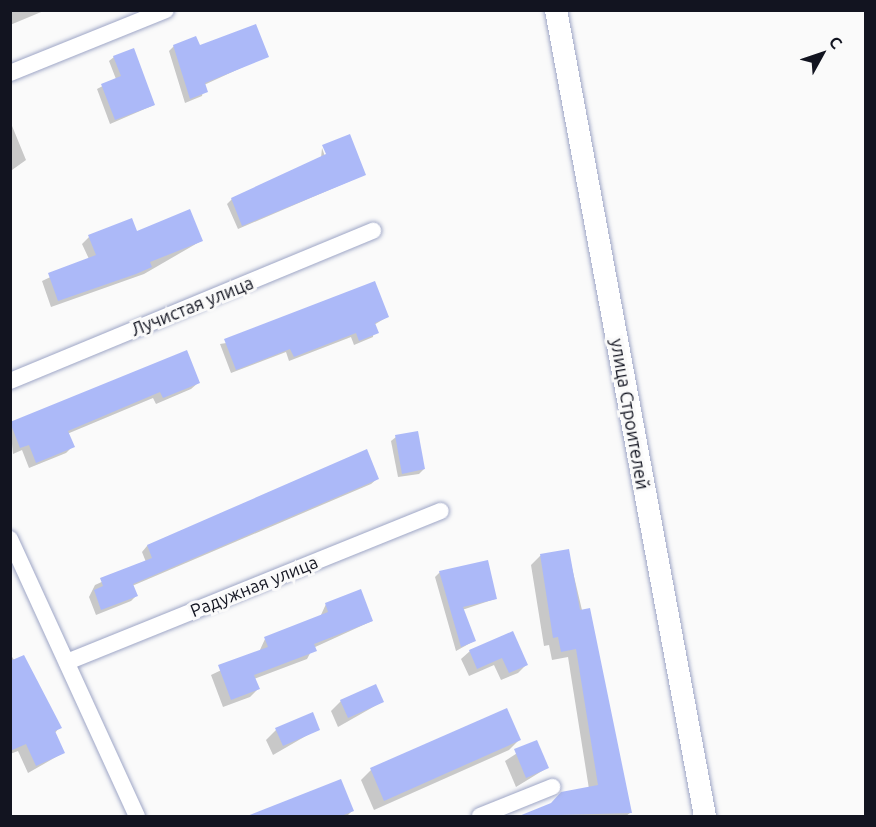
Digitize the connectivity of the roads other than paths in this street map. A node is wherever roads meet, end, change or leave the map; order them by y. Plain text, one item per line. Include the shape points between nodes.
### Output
1 (166, 10) edge
2 (556, 10) edge
3 (10, 73) edge
4 (373, 231) dead end
5 (10, 381) edge
6 (441, 511) dead end
7 (10, 539) edge
8 (67, 662) junction
9 (552, 787) dead end
10 (137, 816) edge
11 (480, 816) edge
12 (705, 816) edge

1 - 3 street
2 - 12 main road, улица Строителей
4 - 5 street, Лучистая улица
6 - 8 street, Радужная улица
7 - 8 street
8 - 10 street
9 - 11 street

